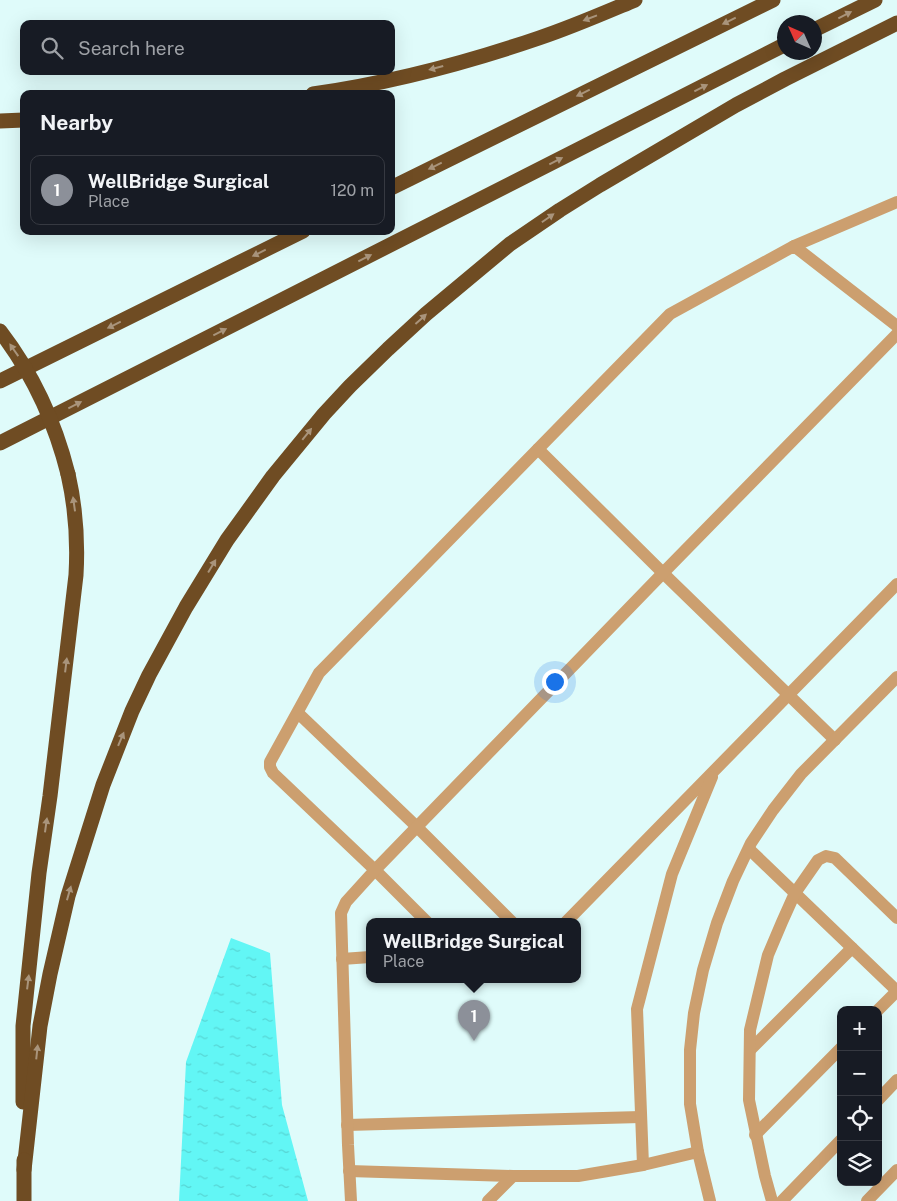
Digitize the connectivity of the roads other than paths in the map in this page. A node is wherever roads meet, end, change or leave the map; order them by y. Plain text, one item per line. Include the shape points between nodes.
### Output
1 (636, 0) edge
2 (772, 0) edge
3 (875, 0) edge
4 (897, 22) edge
5 (822, 26) edge
6 (777, 49) edge
7 (337, 90) edge
8 (20, 120) edge
9 (0, 122) edge
10 (395, 186) edge
11 (897, 202) edge
12 (295, 235) edge
13 (794, 246) junction
14 (897, 326) edge
15 (0, 331) edge
16 (897, 334) edge
17 (0, 381) edge
18 (0, 443) edge
19 (538, 448) junction
20 (663, 573) junction
21 (897, 584) edge
22 (897, 677) edge
23 (789, 695) junction
24 (298, 713) junction
25 (835, 740) junction
26 (714, 772) junction
27 (416, 826) junction
28 (748, 849) junction
29 (374, 870) junction
30 (795, 893) junction
31 (423, 918) edge
32 (508, 918) edge
33 (570, 918) edge
34 (897, 918) edge
35 (852, 948) junction
36 (366, 958) edge
37 (342, 959) junction
38 (897, 991) edge
39 (882, 1006) edge
40 (750, 1050) junction
41 (838, 1051) edge
42 (897, 1080) edge
43 (882, 1096) edge
44 (641, 1117) junction
45 (347, 1125) junction
46 (755, 1135) junction
47 (840, 1141) edge
48 (698, 1152) junction
49 (644, 1165) junction
50 (24, 1170) junction
51 (897, 1170) edge
52 (349, 1171) junction
53 (513, 1176) junction
54 (24, 1201) edge
55 (351, 1201) edge
56 (488, 1201) edge
57 (710, 1201) edge
58 (772, 1201) edge
59 (782, 1201) edge
60 (867, 1201) edge

1 -> 7 highway via 483,56
2 -> 10 highway
5 -> 3 highway
50 -> 4 highway via 40,1026 50,974 68,896 102,785 132,711 186,607 227,540 273,476 350,386 426,314 510,244 600,185 736,105
18 -> 6 highway
8 - 9 highway
11 - 13 street
12 -> 17 highway
13 - 14 street
13 - 19 street via 670,314
50 -> 15 highway, bridge via 23,1026 77,550 73,497 57,436 32,380
16 - 20 street
19 - 20 street
19 - 24 street via 319,673
20 - 23 street
20 - 27 street
21 - 23 street
22 - 25 street
23 - 25 street
23 - 26 street
24 - 27 street
24 - 29 street via 270,767
25 - 28 street via 773,810
26 - 33 street
26 - 44 street via 672,874 637,1009
27 - 29 street
27 - 32 street
28 - 30 street
28 - 48 street via 717,923 694,1013 690,1104
29 - 31 street
29 - 37 street via 343,907
30 - 34 street via 818,860 826,856 834,858
30 - 35 street
30 - 40 street via 768,955 750,1030
35 - 38 street
35 - 40 street
36 - 37 street
37 - 45 street
38 - 39 street
40 - 46 street via 749,1100
41 - 46 street
42 - 43 street
44 - 45 street
44 - 49 street
45 - 52 street
46 - 58 street
47 - 59 street
48 - 49 street
48 - 57 street
49 - 53 street via 578,1176
50 - 54 highway
51 - 60 street
52 - 53 street
52 - 55 street
53 - 56 street

